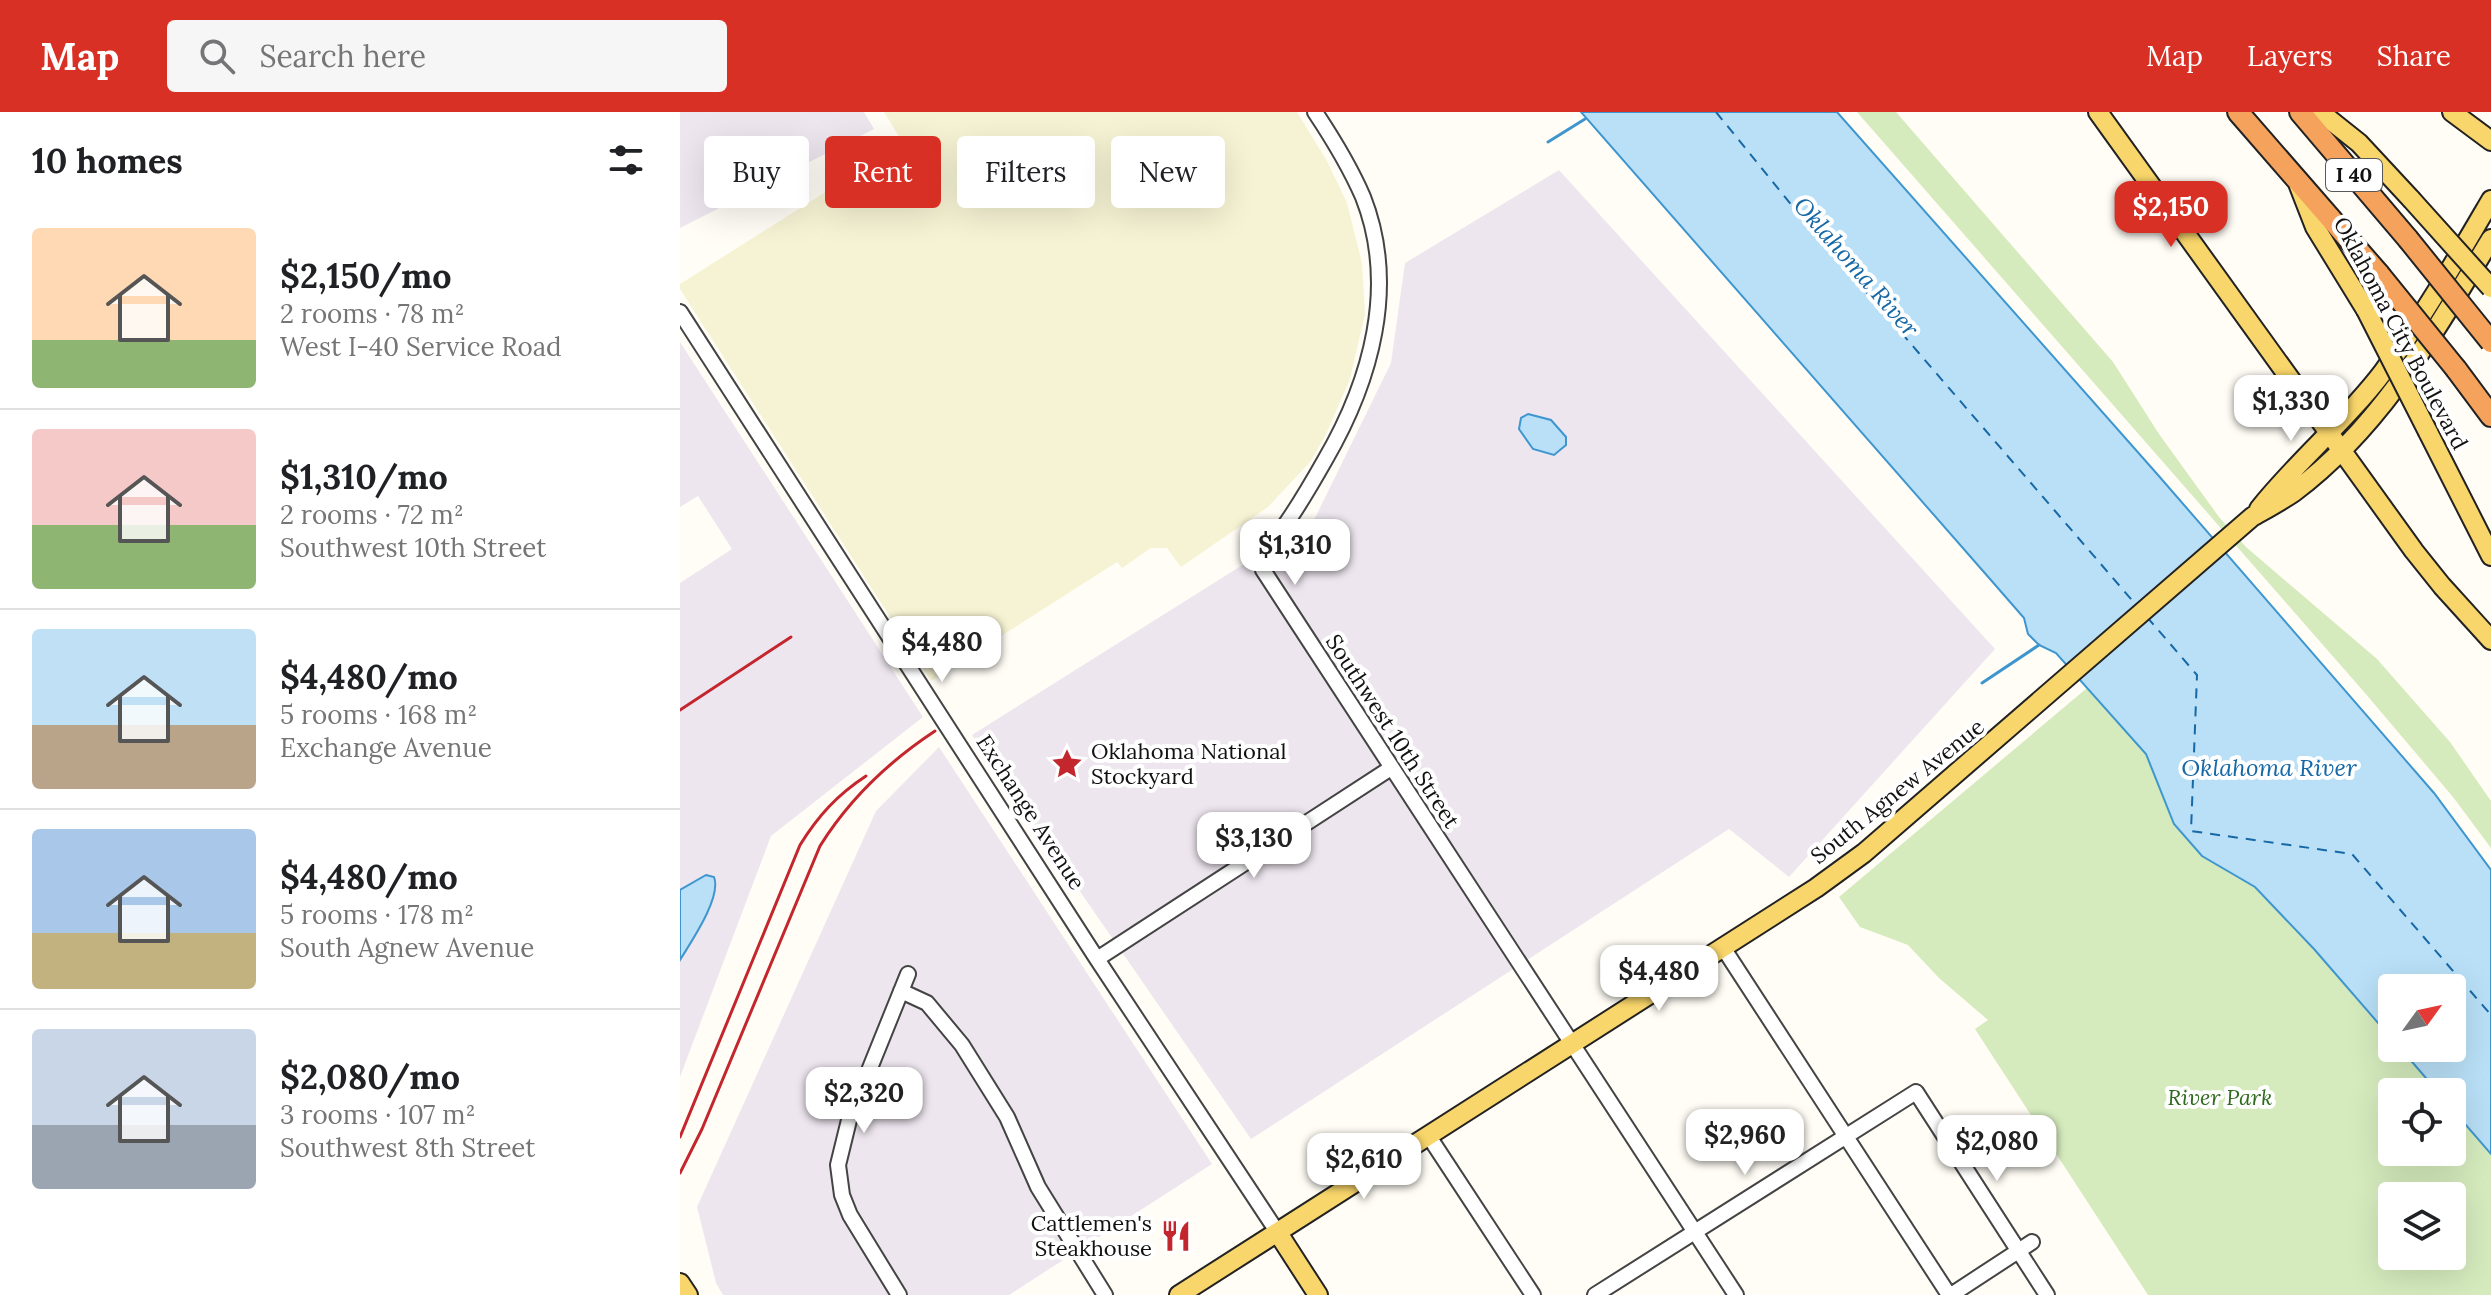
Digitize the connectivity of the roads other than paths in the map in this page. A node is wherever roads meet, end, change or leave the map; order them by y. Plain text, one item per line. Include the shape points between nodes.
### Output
1 (1315, 112) edge
2 (2098, 112) edge
3 (2238, 112) edge
4 (2300, 112) edge
5 (2320, 112) edge
6 (2452, 112) edge
7 (2488, 136) edge
8 (2294, 174) junction
9 (2491, 200) edge
10 (2491, 239) edge
11 (2491, 288) edge
12 (680, 312) edge
13 (2491, 342) edge
14 (2491, 416) edge
15 (2329, 433) junction
16 (2341, 450) junction
17 (2316, 475) junction
18 (2364, 481) junction
19 (2286, 488) junction
20 (2491, 556) edge
21 (2491, 640) edge
22 (1391, 768) junction
23 (1722, 946) junction
24 (1097, 959) junction
25 (908, 974) dead end
26 (901, 991) junction
27 (1572, 1043) junction
28 (1428, 1135) junction
29 (1844, 1136) junction
30 (1278, 1233) junction
31 (1695, 1233) junction
32 (2032, 1242) dead end
33 (2017, 1250) junction
34 (680, 1283) edge
35 (688, 1295) edge
36 (899, 1295) edge
37 (1105, 1295) edge
38 (1179, 1295) edge
39 (1318, 1295) edge
40 (1533, 1295) edge
41 (1595, 1295) edge
42 (1736, 1295) edge
43 (1950, 1295) edge
44 (2047, 1295) edge

1 - 22 street, Southwest 10th Street via 1351,171 1368,212 1379,313 1347,417 1265,553 1263,570
2 - 15 main road
3 - 8 highway, I 40
4 - 13 highway, I 40, bridge
5 - 11 main road, bridge via 2359,143
6 - 7 main road
8 - 14 highway, I 40, bridge
8 - 20 main road, Oklahoma City Boulevard, bridge via 2315,227 2366,310
9 - 15 main road, South Agnew Avenue via 2410,334
10 - 16 main road, South Agnew Avenue via 2418,358
12 - 24 street, Exchange Avenue
15 - 16 main road
15 - 19 main road, South Agnew Avenue
16 - 17 main road, South Agnew Avenue
16 - 18 main road
17 - 18 main road via 2340,472
17 - 19 main road, South Agnew Avenue
18 - 21 main road via 2442,586
19 - 23 main road, South Agnew Avenue via 1864,853
22 - 24 street
22 - 27 street, Southwest 10th Street
23 - 27 main road, South Agnew Avenue
23 - 29 street
24 - 30 street, Exchange Avenue
25 - 26 street
26 - 36 street via 849,1120 838,1165 850,1215
26 - 37 street via 927,1003 962,1045 1007,1117 1042,1196
27 - 28 main road, South Agnew Avenue
27 - 31 street, Southwest 10th Street
28 - 30 main road, South Agnew Avenue
28 - 40 street
29 - 31 street
29 - 33 street via 1916,1092
29 - 43 street
30 - 38 main road, South Agnew Avenue
30 - 39 main road, Exchange Avenue
31 - 41 street
31 - 42 street, Southwest 10th Street
32 - 33 street
33 - 43 street
33 - 44 street
34 - 35 main road

